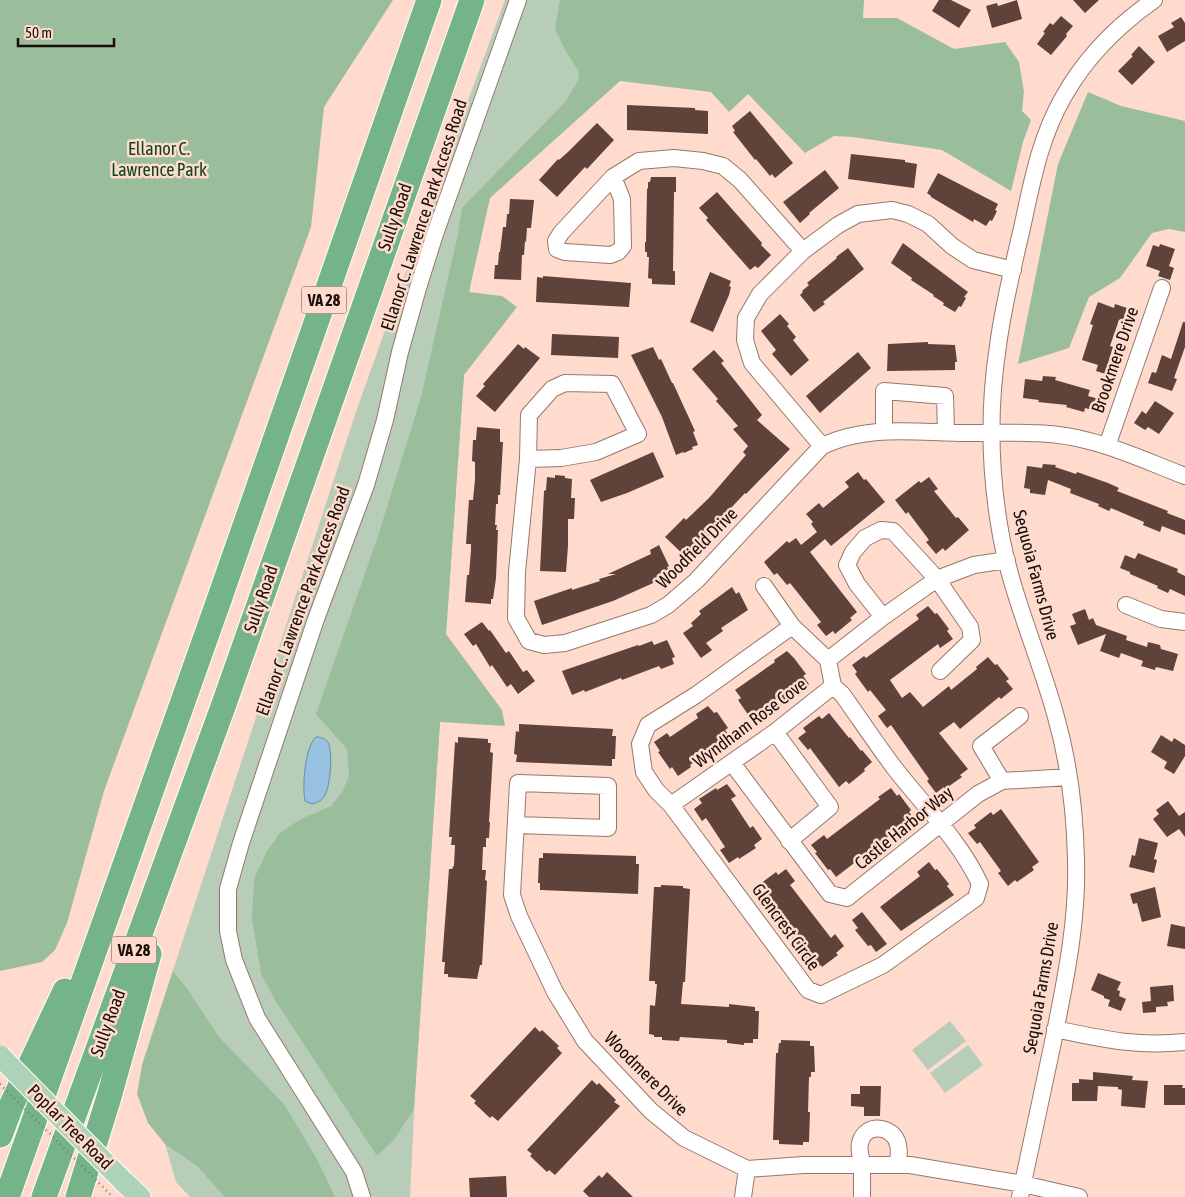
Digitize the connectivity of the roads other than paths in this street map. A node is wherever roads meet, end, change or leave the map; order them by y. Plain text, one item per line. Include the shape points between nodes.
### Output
1 (429, 0) edge
2 (472, 0) edge
3 (518, 0) edge
4 (1154, 0) edge
5 (613, 177) junction
6 (803, 251) junction
7 (1013, 270) junction
8 (1162, 288) dead end
9 (884, 431) junction
10 (946, 432) junction
11 (992, 432) junction
12 (822, 446) junction
13 (1106, 446) junction
14 (528, 459) junction
15 (1185, 476) edge
16 (1007, 560) junction
17 (937, 579) junction
18 (764, 586) dead end
19 (1126, 604) dead end
20 (883, 617) junction
21 (1185, 622) edge
22 (792, 626) junction
23 (828, 660) junction
24 (940, 671) dead end
25 (833, 686) junction
26 (224, 704) junction
27 (1020, 716) dead end
28 (775, 732) junction
29 (732, 762) junction
30 (156, 777) junction
31 (1068, 777) junction
32 (1002, 781) junction
33 (671, 805) junction
34 (941, 824) junction
35 (516, 825) junction
36 (789, 841) junction
37 (1055, 1029) junction
38 (1185, 1042) edge
39 (0, 1056) edge
40 (0, 1135) edge
41 (898, 1164) junction
42 (862, 1165) junction
43 (747, 1169) junction
44 (118, 1189) edge
45 (1022, 1191) edge
46 (7, 1197) edge
47 (44, 1197) edge
48 (78, 1197) edge
49 (140, 1197) edge
50 (362, 1197) edge
51 (742, 1197) edge
52 (862, 1197) edge
53 (1079, 1197) edge

1 - 30 highway, Sully Road / VA 28
2 - 26 highway, Sully Road / VA 28
3 - 50 street, Ellanor C. Lawrence Park Access Road via 430,252 366,485 316,619 228,889 228,931 243,987 257,1018 354,1172
4 - 7 street, Sequoia Farms Drive via 1094,53 1077,74 1052,118 1038,156
5 - 5 street via 622,199 623,246 610,256 565,252 557,248 556,241 561,233
5 - 6 street via 639,161 703,161 723,166 740,180
6 - 7 street via 858,214 892,210 928,224 973,260
6 - 12 street via 760,294 746,318 745,340 752,362
7 - 11 street, Sequoia Farms Drive via 998,347
8 - 13 street, Brookmere Drive
9 - 10 street, Woodfield Drive
9 - 10 street via 884,391 945,396
9 - 12 street, Woodfield Drive via 840,438
10 - 11 street, Woodfield Drive
11 - 13 street via 1064,435
11 - 16 street, Sequoia Farms Drive via 998,518
12 - 14 street, Woodfield Drive via 696,581 668,605 651,614 564,643 544,645 529,641 516,618
13 - 15 street
14 - 14 street, Woodfield Drive via 596,452 638,434 612,384 565,383 552,389 529,415
16 - 17 street via 974,565
16 - 31 street, Sequoia Farms Drive via 1057,719
17 - 20 street
17 - 20 street via 892,531 881,530 865,538 847,565 857,584
17 - 24 street via 970,626 972,640
18 - 22 street
19 - 21 street via 1161,619
20 - 23 street
22 - 23 street
22 - 33 street, Glencrest Circle via 648,725 640,744 644,772
23 - 25 street, Wyndham Rose Cove
25 - 28 street, Wyndham Rose Cove
25 - 34 street, Glencrest Circle
26 - 47 highway, Sully Road / VA 28
26 - 48 highway
27 - 32 street via 981,746
28 - 29 street, Wyndham Rose Cove
28 - 36 street via 830,808
29 - 33 street, Wyndham Rose Cove
29 - 36 street, Castle Harbor Way
30 - 40 highway via 83,952
30 - 46 highway, Sully Road / VA 28
31 - 32 street, Castle Harbor Way
31 - 37 street, Sequoia Farms Drive via 1076,862 1075,913
32 - 34 street, Castle Harbor Way via 978,794
33 - 34 street, Glencrest Circle via 808,990 821,995 883,965 976,898 980,884
34 - 36 street, Castle Harbor Way via 847,898 830,894
35 - 35 street, Woodmere Drive via 608,828 608,786 518,783
35 - 43 street, Woodmere Drive via 512,895 555,992 585,1041 650,1111 684,1138
37 - 38 street via 1142,1045
37 - 45 street, Sequoia Farms Drive
39 - 44 main road, Poplar Tree Road, bridge
41 - 42 street
41 - 42 street via 898,1144 890,1132 882,1128 871,1129 863,1136 859,1144
41 - 45 street
42 - 43 street
42 - 52 street
43 - 51 street
44 - 49 main road, Poplar Tree Road
45 - 53 street

